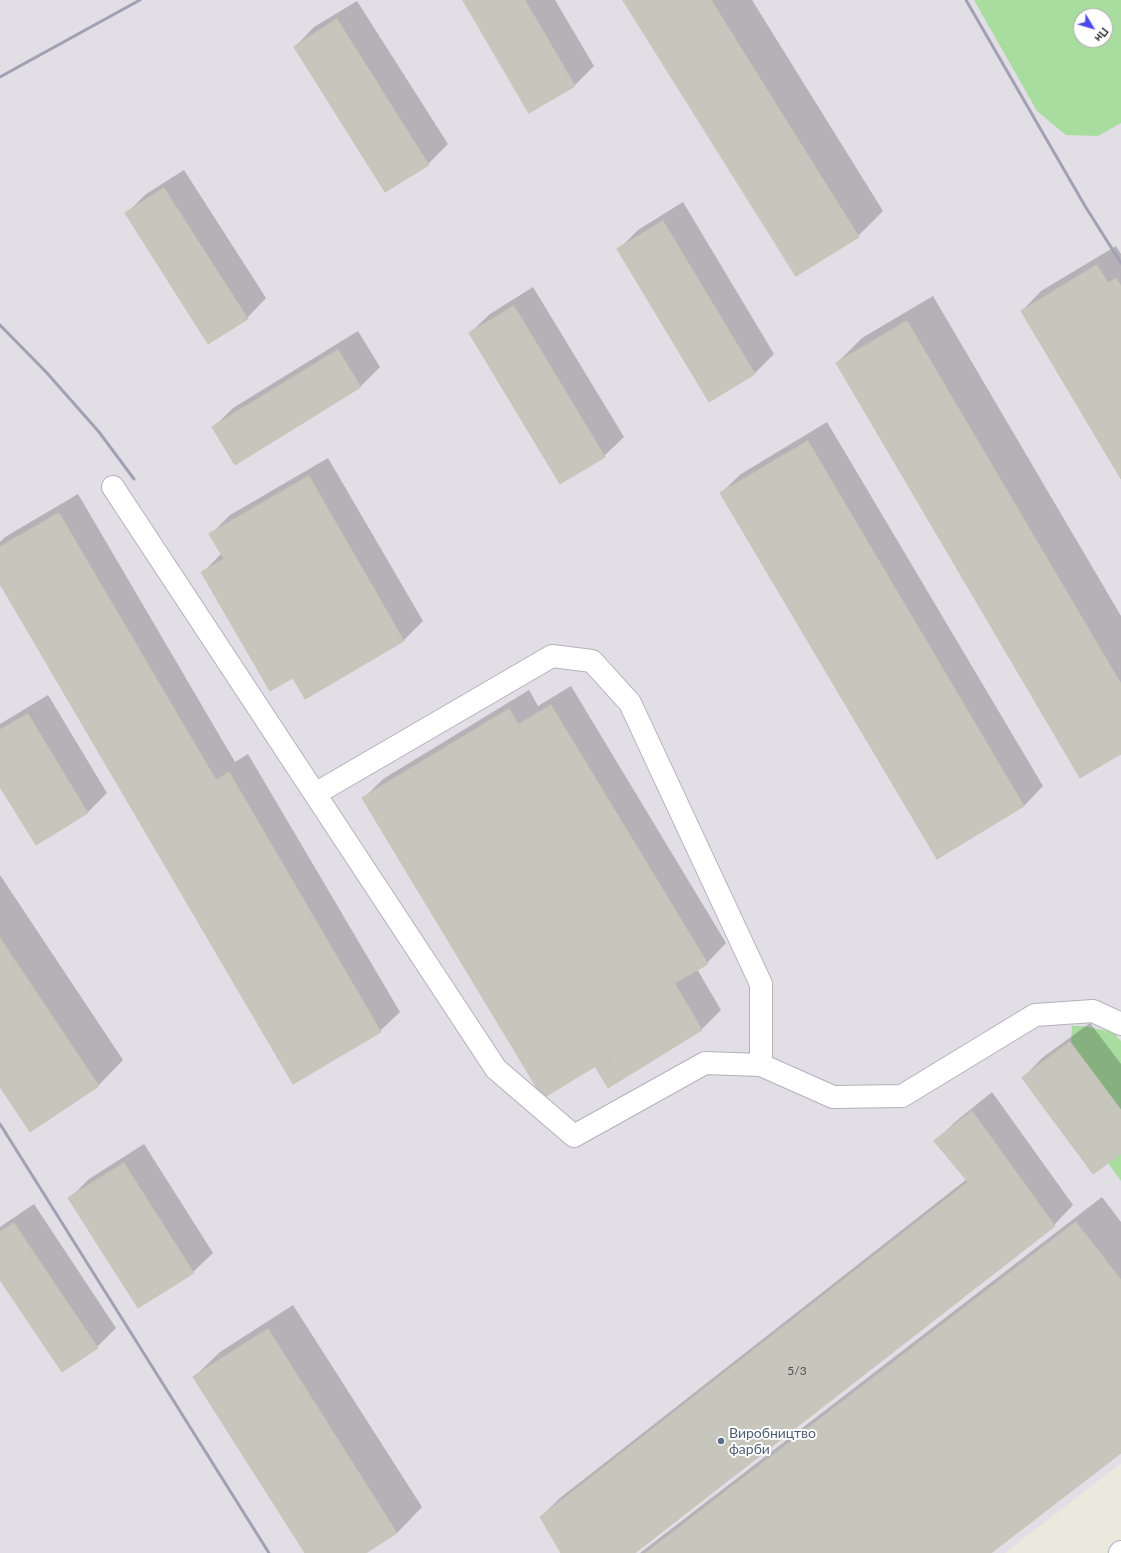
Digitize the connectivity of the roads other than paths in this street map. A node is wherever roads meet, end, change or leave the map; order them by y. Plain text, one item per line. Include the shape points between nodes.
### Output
1 (113, 487) dead end
2 (315, 794) junction
3 (1121, 1024) edge
4 (760, 1065) junction

1 - 2 lane
2 - 4 lane via 496,1069 574,1136 705,1062
2 - 4 lane via 552,656 592,662 630,703 761,984
3 - 4 lane via 1092,1011 1035,1015 902,1096 833,1097

